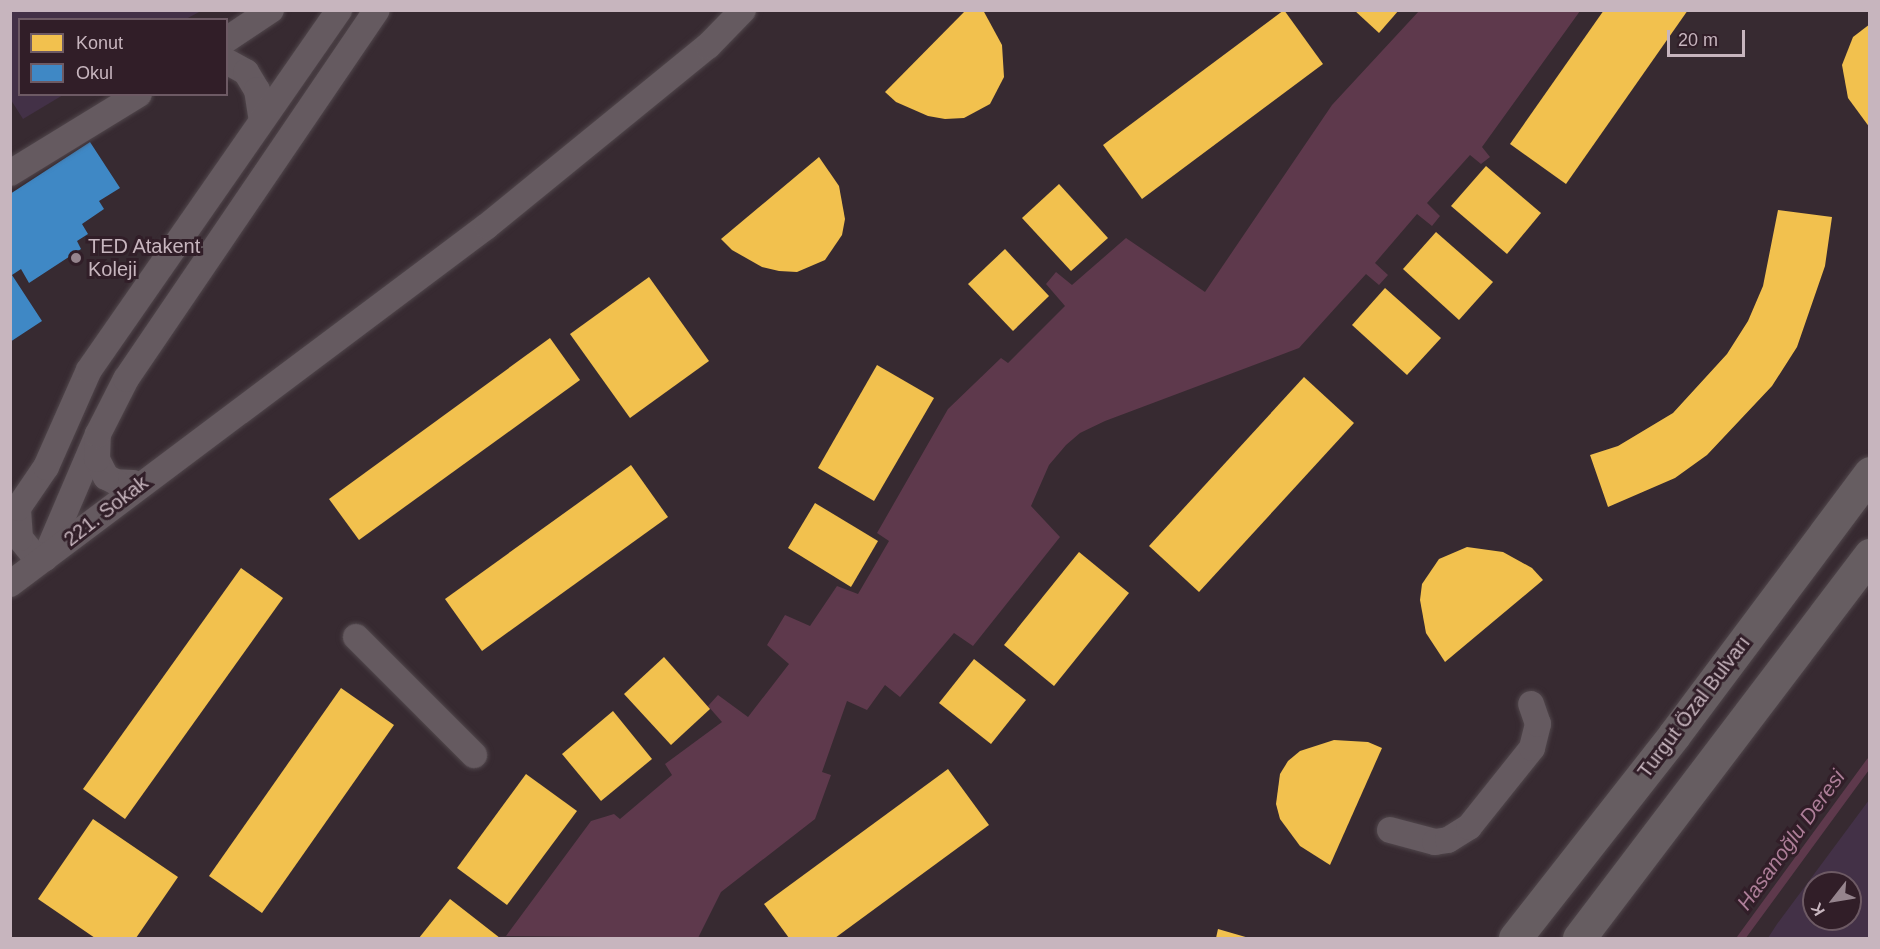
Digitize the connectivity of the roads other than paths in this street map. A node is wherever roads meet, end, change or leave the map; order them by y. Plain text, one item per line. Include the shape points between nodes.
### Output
1 (271, 10) edge
2 (339, 10) edge
3 (377, 10) edge
4 (743, 10) edge
5 (228, 39) edge
6 (228, 62) edge
7 (136, 96) edge
8 (262, 120) junction
9 (10, 173) edge
10 (98, 434) junction
11 (158, 471) junction
12 (1869, 473) edge
13 (133, 483) junction
14 (63, 518) junction
15 (15, 527) edge
16 (1869, 555) edge
17 (45, 558) junction
18 (10, 584) edge
19 (356, 637) dead end
20 (1531, 704) dead end
21 (474, 755) dead end
22 (1390, 830) dead end
23 (1515, 939) edge
24 (1579, 939) edge

1 - 5 street
2 - 8 street
3 - 10 street via 126,379
4 - 11 street via 708,46 488,226
6 - 8 street via 246,72 257,90
7 - 9 street
8 - 15 street via 89,370
10 - 13 street via 97,459 106,477 116,483
10 - 14 street
11 - 13 street, 221. Sokak
11 - 17 street, 221. Sokak
12 - 23 main road, Turgut Özal Bulvarı via 1674,735
13 - 14 street, 221. Sokak
14 - 15 street, 221. Sokak
14 - 17 street
15 - 17 street via 32,553
16 - 24 main road
17 - 18 street, 221. Sokak
19 - 21 street
20 - 22 street via 1538,724 1532,748 1469,827 1448,840 1435,842

